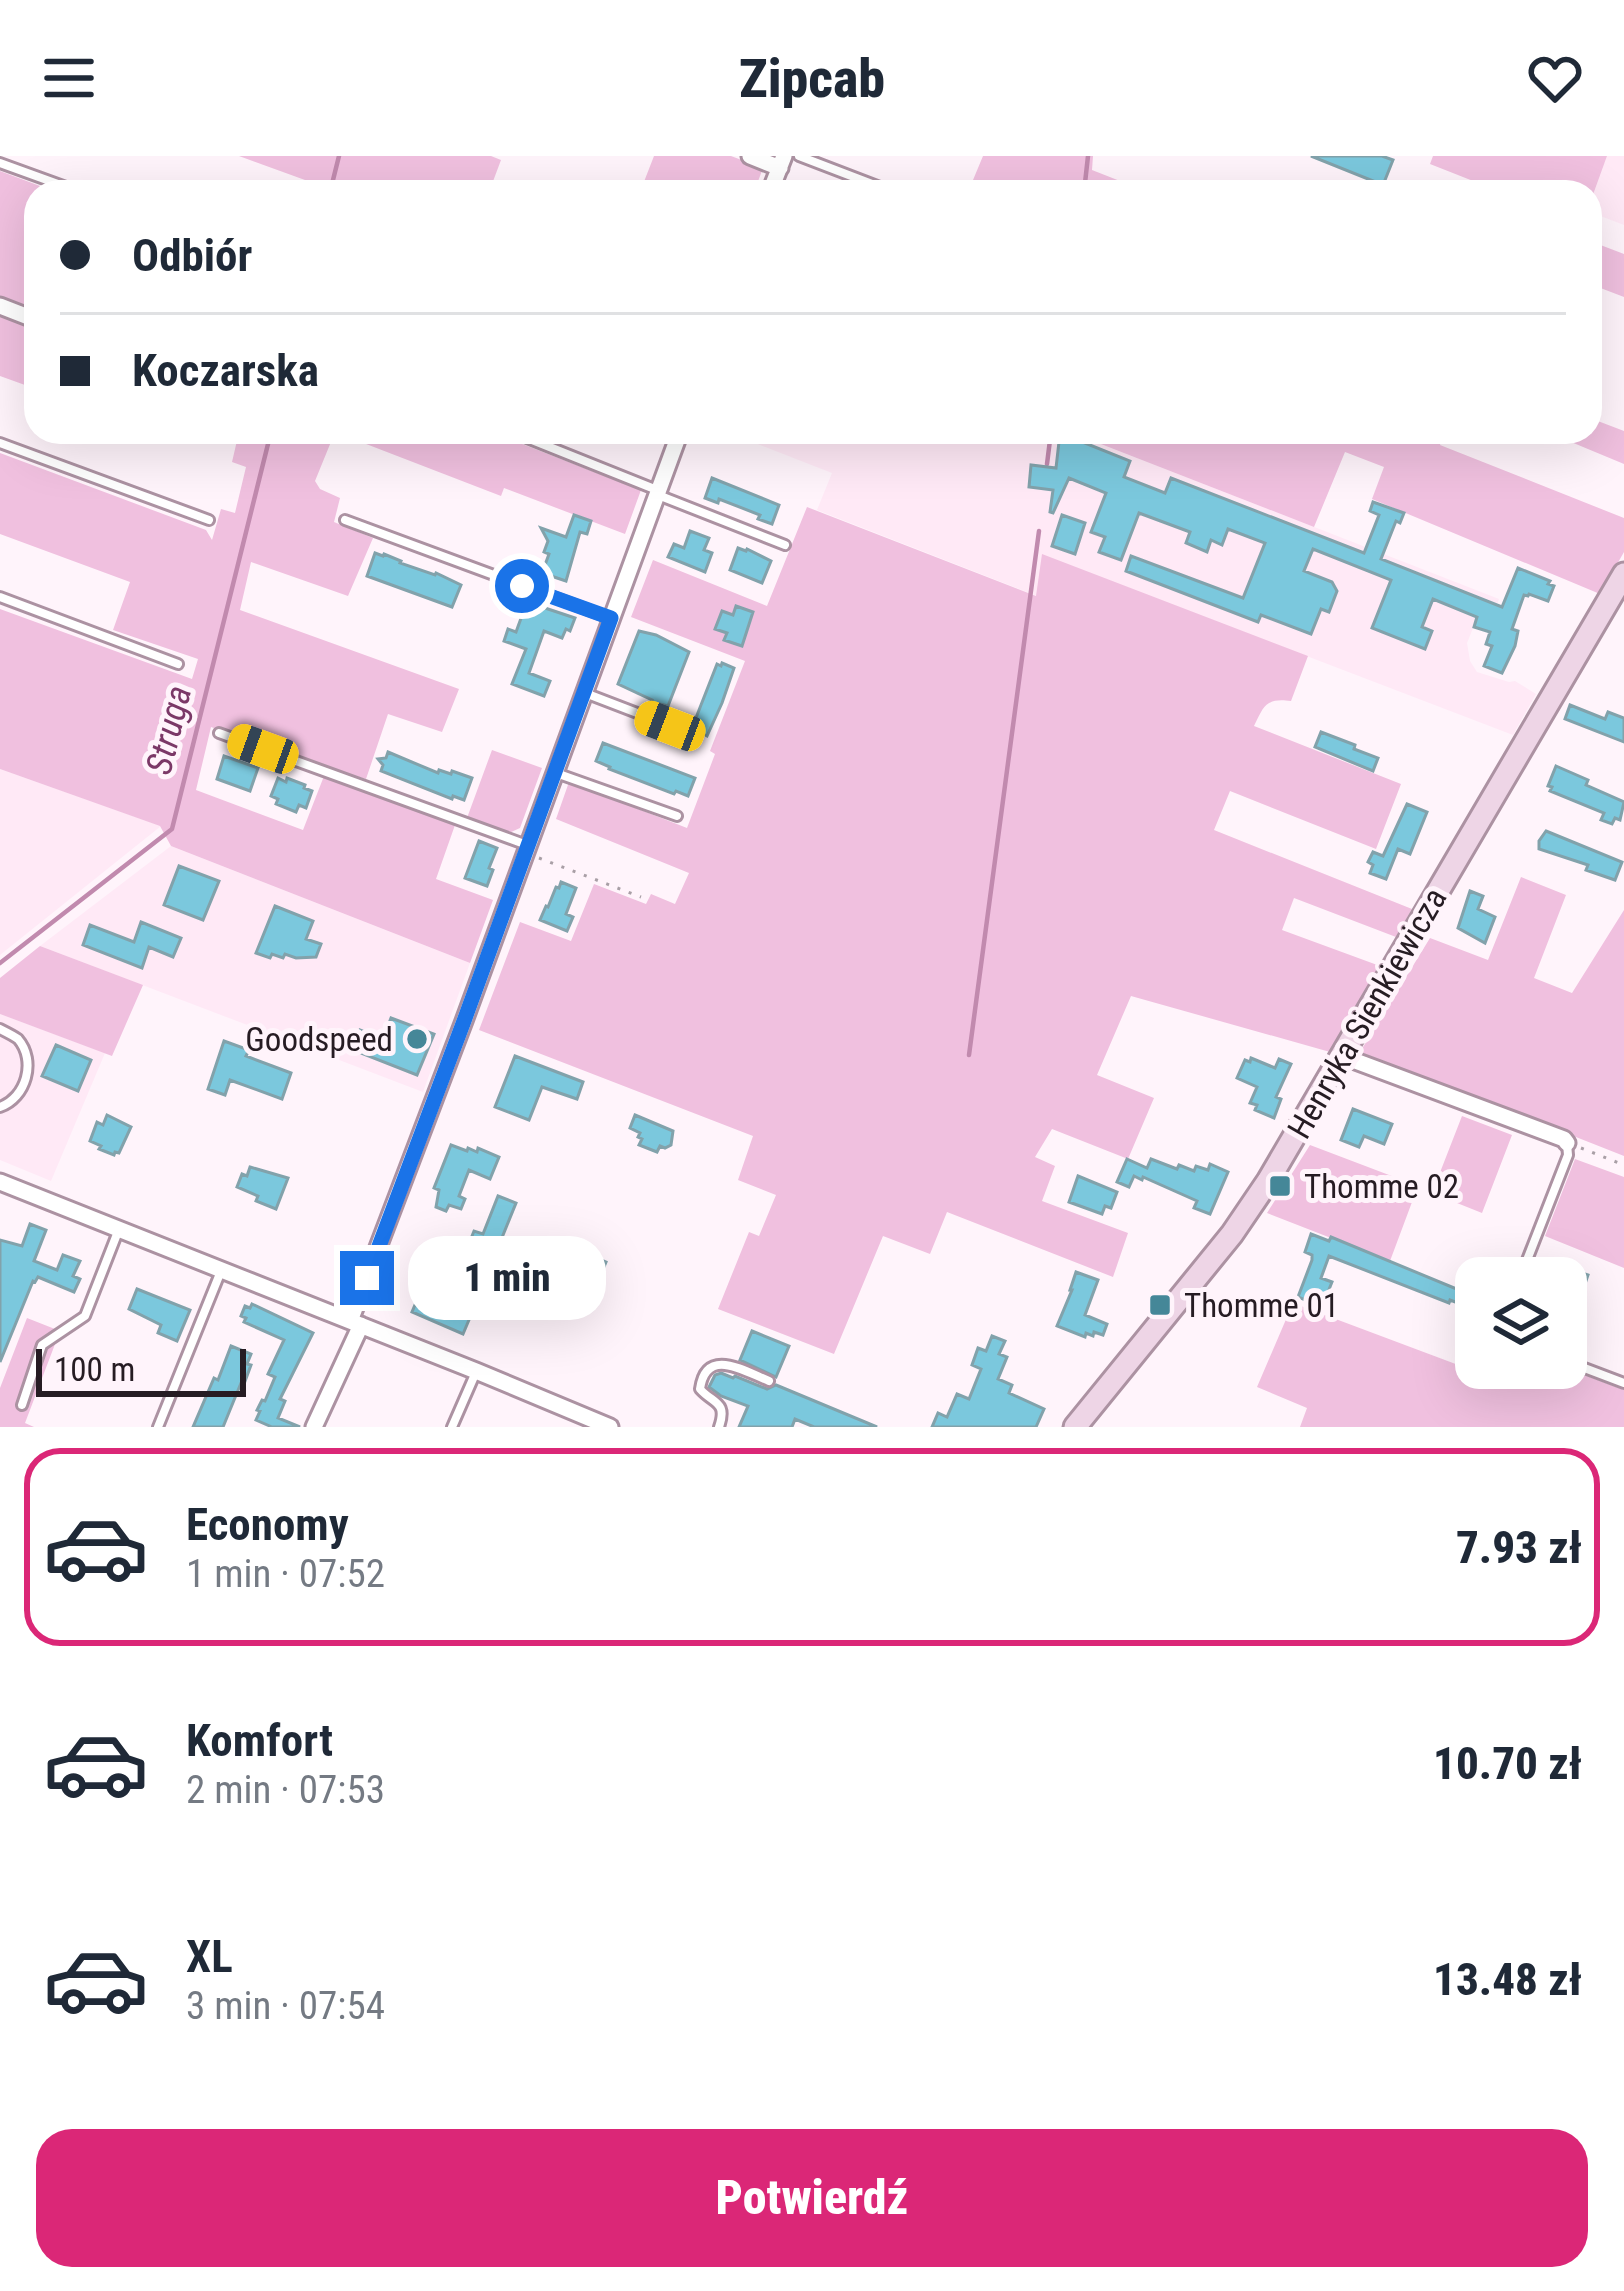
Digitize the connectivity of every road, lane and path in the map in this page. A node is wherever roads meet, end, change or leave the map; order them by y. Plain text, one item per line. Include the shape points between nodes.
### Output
1 (750, 156) edge
2 (799, 156) edge
3 (782, 162) edge
4 (0, 163) edge
5 (47, 180) edge
6 (862, 180) edge
7 (0, 443) edge
8 (541, 444) edge
9 (675, 444) edge
10 (657, 493) junction
11 (209, 520) dead end
12 (345, 520) dead end
13 (785, 545) dead end
14 (1624, 574) edge
15 (0, 597) edge
16 (611, 618) junction
17 (178, 664) dead end
18 (584, 693) junction
19 (670, 726) dead end
20 (219, 734) dead end
21 (555, 772) junction
22 (677, 816) dead end
23 (527, 849) junction
24 (641, 897) dead end
25 (0, 1029) edge
26 (1342, 1056) junction
27 (0, 1107) edge
28 (1567, 1143) junction
29 (1624, 1165) edge
30 (1, 1185) edge
31 (119, 1229) junction
32 (1528, 1257) edge
33 (222, 1270) junction
34 (356, 1323) junction
35 (1587, 1369) edge
36 (476, 1371) junction
37 (770, 1382) dead end
38 (1624, 1383) edge
39 (22, 1405) dead end
40 (577, 1421) edge
41 (158, 1427) edge
42 (314, 1427) edge
43 (452, 1427) edge
44 (610, 1427) edge
45 (719, 1427) edge
46 (1075, 1427) edge

1 - 3 street
2 - 6 lane
4 - 5 lane
7 - 11 lane
8 - 10 lane
9 - 10 street
10 - 13 lane
10 - 16 street
12 - 16 lane
14 - 26 street, Henryka Sienkiewicza
15 - 17 lane
16 - 18 street
18 - 19 lane
18 - 21 street
20 - 23 lane
21 - 22 lane
21 - 23 street
23 - 24 path
23 - 34 street
25 - 27 lane via 27,1057 26,1082
26 - 28 street
26 - 46 street, Henryka Sienkiewicza via 1232,1234
28 - 29 path
28 - 32 lane
30 - 31 street
31 - 33 street
31 - 39 lane via 86,1316 42,1345
33 - 34 street
33 - 41 lane
34 - 36 street
34 - 42 street
35 - 38 lane
36 - 40 street
36 - 43 lane
37 - 45 lane via 728,1364 704,1373 700,1390 719,1403
40 - 44 street

